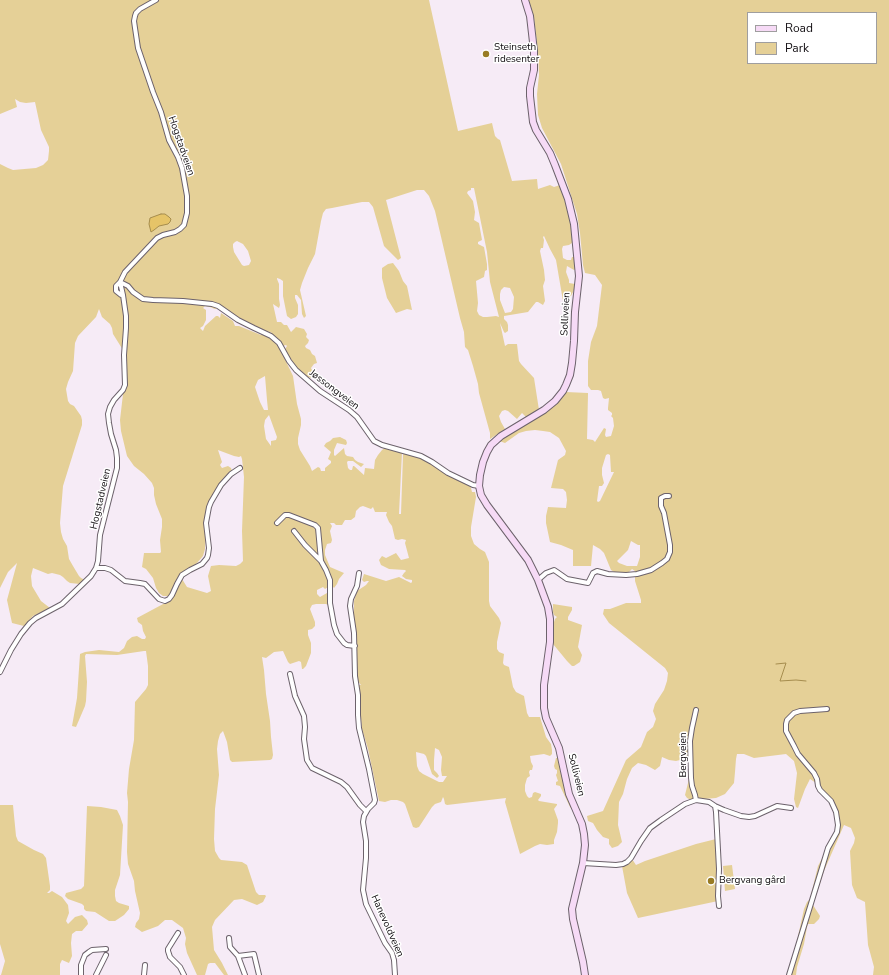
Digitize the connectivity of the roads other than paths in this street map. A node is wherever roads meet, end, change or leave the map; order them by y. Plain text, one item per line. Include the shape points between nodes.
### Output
1 (156, 0) edge
2 (525, 0) edge
3 (120, 282) junction
4 (240, 468) dead end
5 (479, 486) junction
6 (669, 496) dead end
7 (277, 523) dead end
8 (294, 531) dead end
9 (321, 561) junction
10 (96, 568) junction
11 (359, 573) dead end
12 (538, 580) junction
13 (355, 646) junction
14 (0, 672) edge
15 (290, 674) dead end
16 (827, 709) dead end
17 (696, 710) dead end
18 (696, 800) junction
19 (715, 806) junction
20 (790, 808) dead end
21 (366, 811) junction
22 (583, 864) junction
23 (719, 906) dead end
24 (178, 934) dead end
25 (229, 938) dead end
26 (106, 949) dead end
27 (106, 955) dead end
28 (238, 956) junction
29 (145, 965) dead end
30 (82, 975) edge
31 (96, 975) edge
32 (144, 975) edge
33 (184, 975) edge
34 (245, 975) edge
35 (259, 975) edge
36 (396, 975) edge
37 (585, 975) edge
38 (789, 975) edge

1 - 3 street, Hogstadveien via 136,13 135,28 138,48 169,140 182,168 187,213 184,225 175,232 157,238 125,272
2 - 5 street, Solliveien via 530,16 534,51 534,70 530,88 533,122 555,165 572,211 574,224 578,276 572,363 563,391 555,401 491,445 483,462
3 - 5 street, Jøssongveien via 142,299 218,306 238,320 271,336 279,343 296,370 357,417 374,440 382,445 421,456 448,473
3 - 10 street, Hogstadveien via 126,322 124,385 108,414 117,468 100,535
4 - 10 street via 221,485 209,507 206,523 208,555 202,564 182,575 169,599 159,599 145,584 125,580 105,568
5 - 12 street, Solliveien via 487,505 528,560
6 - 12 street via 661,498 670,545 667,559 662,563 651,570 626,576 597,571 588,583 567,579 554,570
7 - 9 street via 285,515 289,515 315,525 318,528
8 - 9 street
9 - 13 street via 330,580 330,603 336,634 347,645
10 - 14 street via 62,604 30,623 11,650
11 - 13 street, Hanevoldveien via 350,606
12 - 22 street, Solliveien via 550,619 544,708 559,748 570,794 582,824 585,845
13 - 21 street, Hanevoldveien via 358,715 375,797 374,803
15 - 21 street via 295,696 304,716 307,760 312,768 347,787
16 - 38 street via 794,713 786,724 786,731 798,754 814,772 820,790 831,801 838,825 828,848
17 - 18 street, Bergveien via 690,746 691,778
18 - 19 street via 709,802
18 - 22 street via 685,804 650,828 628,862 616,865
19 - 20 street via 749,817 777,806
19 - 23 street
21 - 36 street, Hanevoldveien via 363,890 366,904 392,953
22 - 37 street, Solliveien via 572,909
24 - 33 street via 168,951
25 - 28 street via 230,947
26 - 30 street via 92,950 85,955
27 - 31 street
28 - 34 street
28 - 35 street via 254,954
29 - 32 street

